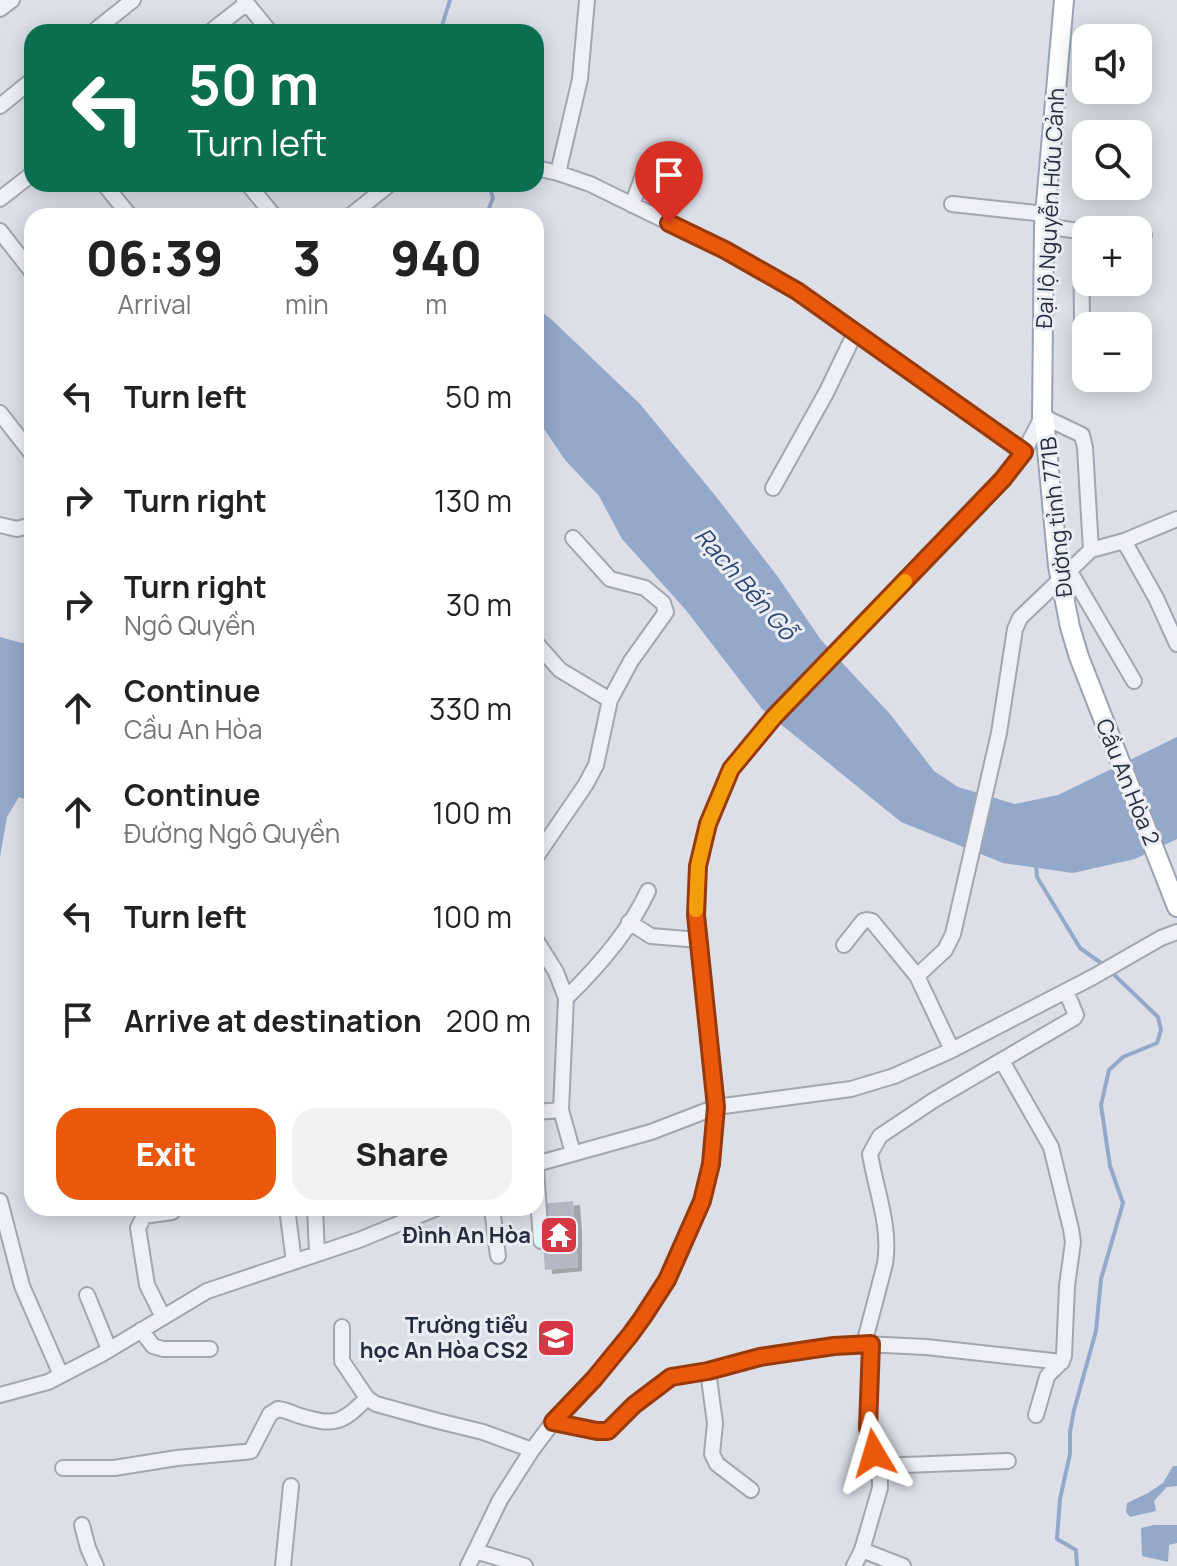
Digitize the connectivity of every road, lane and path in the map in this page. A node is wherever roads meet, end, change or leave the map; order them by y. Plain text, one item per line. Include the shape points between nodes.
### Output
1 (12, 0) edge
2 (133, 0) edge
3 (587, 0) edge
4 (1064, 0) edge
5 (246, 2) edge
6 (0, 9) edge
7 (103, 24) edge
8 (220, 24) edge
9 (264, 24) edge
10 (24, 86) edge
11 (0, 106) edge
12 (648, 162) dead end
13 (544, 170) edge
14 (558, 173) junction
15 (24, 180) edge
16 (110, 192) edge
17 (254, 192) edge
18 (380, 192) edge
19 (0, 199) edge
20 (952, 204) dead end
21 (632, 205) junction
22 (124, 208) edge
23 (268, 208) edge
24 (360, 208) edge
25 (1045, 220) junction
26 (1072, 228) edge
27 (0, 231) edge
28 (24, 262) edge
29 (855, 333) junction
30 (0, 413) edge
31 (1043, 417) junction
32 (24, 444) edge
33 (1024, 452) junction
34 (773, 488) dead end
35 (1177, 519) edge
36 (0, 525) edge
37 (24, 527) edge
38 (573, 538) dead end
39 (1124, 541) junction
40 (1091, 550) junction
41 (1064, 575) junction
42 (1177, 644) edge
43 (544, 652) edge
44 (1079, 657) joint
45 (1134, 681) dead end
46 (610, 700) junction
47 (544, 846) edge
48 (648, 891) dead end
49 (1177, 907) edge
50 (629, 922) junction
51 (1177, 932) edge
52 (699, 940) junction
53 (844, 945) dead end
54 (544, 953) edge
55 (917, 976) junction
56 (1066, 991) junction
57 (566, 998) junction
58 (952, 1050) junction
59 (1002, 1061) junction
60 (716, 1107) junction
61 (561, 1110) junction
62 (544, 1111) edge
63 (573, 1153) junction
64 (544, 1164) edge
65 (0, 1201) edge
66 (144, 1216) edge
67 (288, 1216) edge
68 (315, 1216) edge
69 (418, 1216) edge
70 (493, 1216) edge
71 (539, 1216) edge
72 (541, 1241) dead end
73 (317, 1254) junction
74 (498, 1256) dead end
75 (294, 1262) junction
76 (87, 1295) dead end
77 (163, 1317) junction
78 (342, 1327) dead end
79 (141, 1330) junction
80 (868, 1344) junction
81 (109, 1349) junction
82 (210, 1349) dead end
83 (1062, 1362) junction
84 (708, 1371) junction
85 (61, 1375) junction
86 (1, 1394) edge
87 (367, 1398) junction
88 (1036, 1415) dead end
89 (553, 1422) junction
90 (532, 1450) junction
91 (1008, 1461) dead end
92 (878, 1466) junction
93 (63, 1468) dead end
94 (291, 1486) dead end
95 (751, 1490) dead end
96 (82, 1525) dead end
97 (862, 1550) junction
98 (475, 1551) junction
99 (96, 1566) edge
100 (283, 1566) edge
101 (468, 1566) edge
102 (525, 1566) edge
103 (854, 1566) edge
104 (903, 1566) edge

1 - 6 street
2 - 7 street
3 - 14 street via 580,79
4 - 25 main road, Đại lộ Nguyễn Hữu Cảnh
5 - 8 street
5 - 9 street
10 - 11 street
12 - 21 street
13 - 14 street
14 - 21 street
15 - 19 street
16 - 22 street
17 - 23 street
18 - 24 street
20 - 25 street
21 - 29 street via 785,284
25 - 26 street
25 - 31 main road, Đại lộ Nguyễn Hữu Cảnh
27 - 28 street
29 - 33 street
29 - 34 street
30 - 32 street
31 - 33 street, Đường tỉnh 771B
31 - 40 street via 1082,435
31 - 41 main road, Đường tỉnh 771B via 1054,533
33 - 52 street, Đường tỉnh 771B via 731,769 708,824 698,866
35 - 39 street
36 - 37 street
38 - 46 street via 610,579 645,588 665,607
39 - 40 street
39 - 42 street
40 - 41 street
41 - 44 main road, Đường tỉnh 771B
41 - 45 street
41 - 55 street via 1015,629 999,733 953,934 945,950
43 - 46 street via 560,670
44 - 49 main road, Cầu An Hòa 2
46 - 47 street via 596,765
48 - 50 street
50 - 52 street via 651,936
50 - 57 street via 592,973
51 - 56 street
52 - 60 street, Đường tỉnh 771B
53 - 55 street via 863,921 872,921
54 - 57 street
55 - 58 street
56 - 58 street
56 - 59 street via 1074,1018
57 - 61 street
58 - 60 street via 865,1086
59 - 80 street via 934,1100 874,1145 870,1154 887,1250
59 - 83 street via 1051,1147 1071,1229
60 - 63 street
60 - 89 street, Đường tỉnh 771B via 702,1201 667,1280 630,1335
61 - 62 street
61 - 63 street
63 - 64 street
65 - 85 street via 22,1286
66 - 77 street via 138,1228 147,1285
67 - 75 street
68 - 73 street
69 - 73 street
70 - 74 street
71 - 72 street
73 - 75 street
75 - 77 street via 207,1291
76 - 81 street
77 - 79 street
78 - 87 street via 342,1361
79 - 81 street
79 - 82 street via 153,1346 163,1349
80 - 83 street
80 - 84 street via 760,1357
80 - 92 street via 868,1428
81 - 85 street
83 - 88 street via 1047,1377
84 - 89 street via 671,1377 608,1431
84 - 95 street via 715,1423 712,1454
85 - 86 street
87 - 90 street
87 - 93 street via 343,1420 332,1422 278,1409 270,1414 251,1451 114,1468
89 - 90 street, Đường tỉnh 771B
90 - 98 street, Đường tỉnh 771B
91 - 92 street
92 - 97 street via 880,1488
94 - 100 street
96 - 99 street
97 - 103 street
97 - 104 street
98 - 101 street, Đường tỉnh 771B
98 - 102 street

